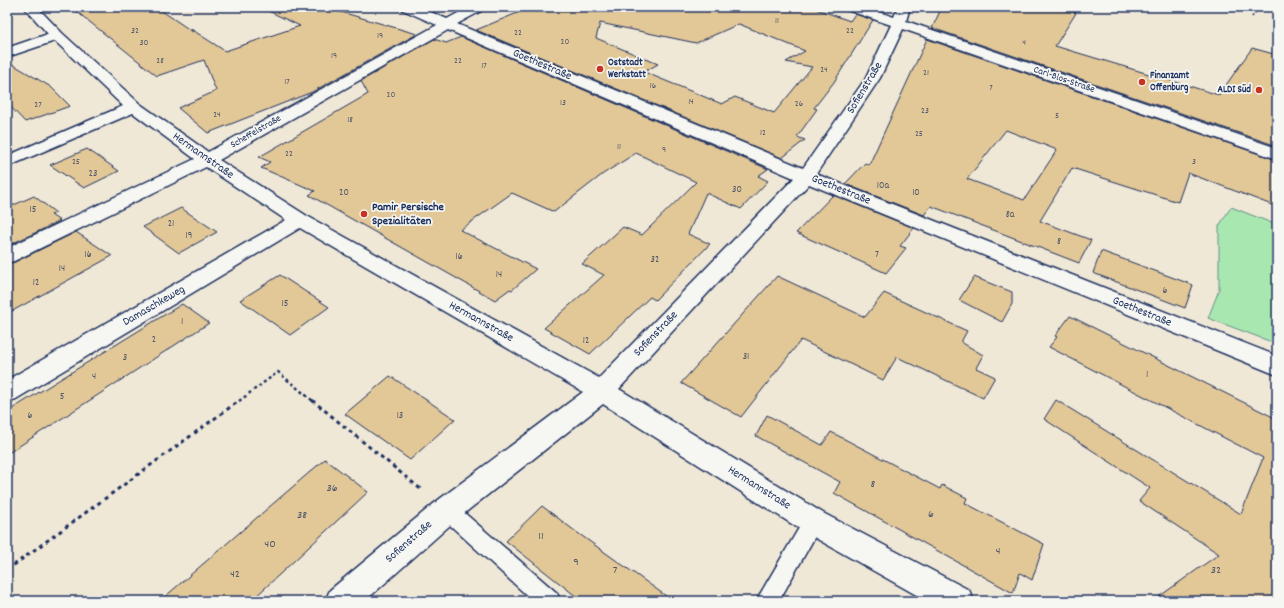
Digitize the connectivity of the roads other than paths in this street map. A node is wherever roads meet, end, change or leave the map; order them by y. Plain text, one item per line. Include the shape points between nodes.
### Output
1 (30, 7) edge
2 (408, 7) edge
3 (478, 7) edge
4 (852, 7) edge
5 (901, 15) edge
6 (446, 24) junction
7 (57, 36) junction
8 (7, 53) edge
9 (134, 107) junction
10 (1277, 154) edge
11 (207, 160) junction
12 (7, 162) edge
13 (806, 176) junction
14 (300, 220) junction
15 (7, 256) edge
16 (1277, 366) edge
17 (602, 391) junction
18 (7, 392) edge
19 (447, 510) junction
20 (813, 522) junction
21 (341, 601) edge
22 (549, 601) edge
23 (767, 601) edge
24 (958, 601) edge

1 - 7 street, Hermannstraße
2 - 6 street, Goethestraße
3 - 6 street, Scheffelstraße
4 - 5 street, Carl-Blos-Straße
5 - 10 street, Carl-Blos-Straße
5 - 13 street, Sofienstraße via 873,78
6 - 11 street, Scheffelstraße
6 - 13 street, Goethestraße
7 - 8 street
7 - 9 street, Hermannstraße
9 - 11 street, Hermannstraße
9 - 12 street
11 - 14 street, Hermannstraße
11 - 15 street, Scheffelstraße
13 - 16 street, Goethestraße
13 - 17 street, Sofienstraße
14 - 17 street, Hermannstraße
14 - 18 street, Damaschkeweg
17 - 19 street, Sofienstraße
17 - 20 street, Hermannstraße
19 - 21 street, Sofienstraße
19 - 22 lane
20 - 23 lane
20 - 24 street, Hermannstraße

